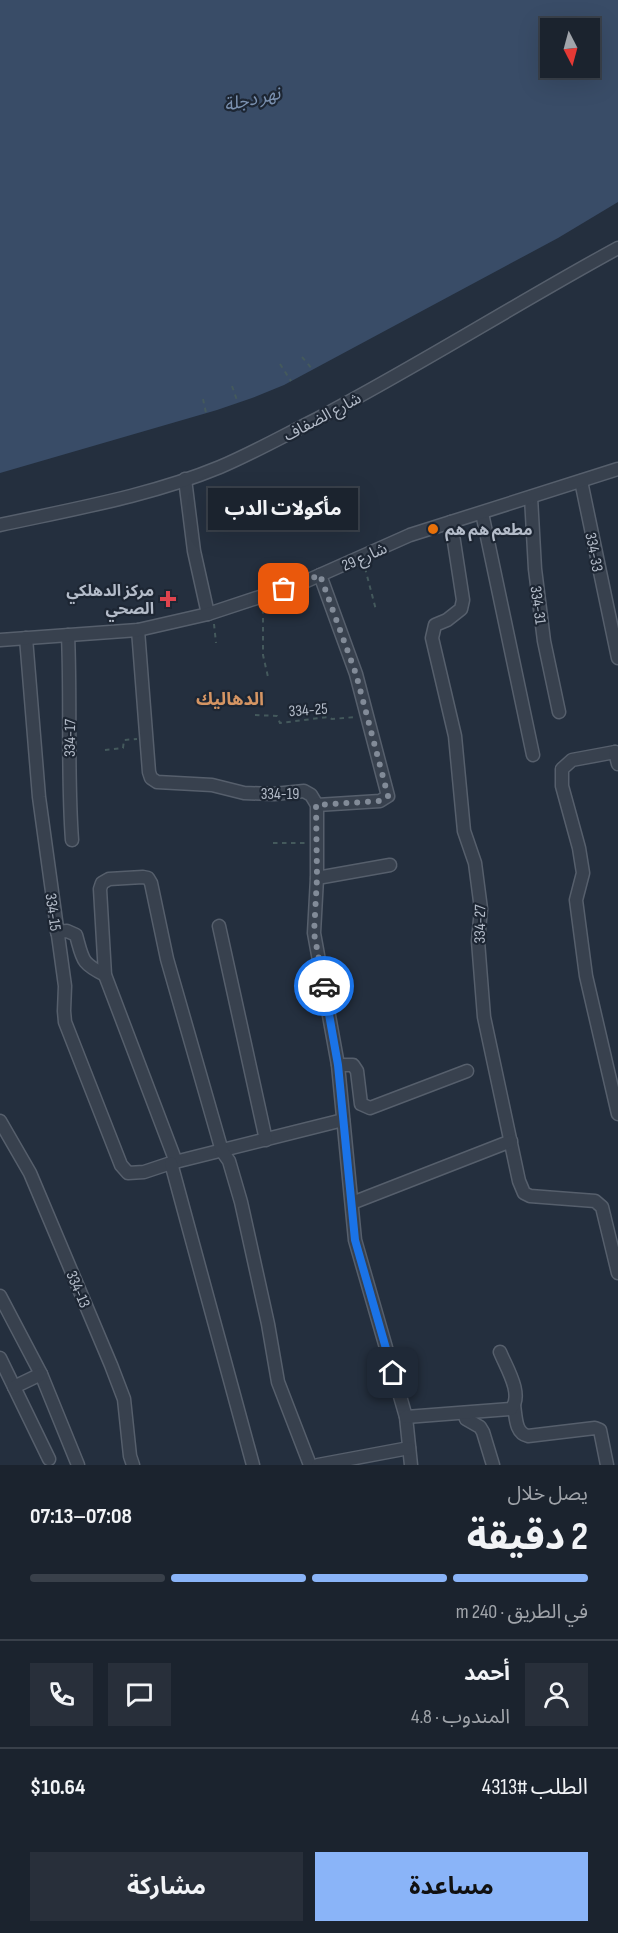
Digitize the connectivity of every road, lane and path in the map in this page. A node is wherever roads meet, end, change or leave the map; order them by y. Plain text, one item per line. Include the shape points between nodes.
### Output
1 (618, 248) edge
2 (302, 357) dead end
3 (280, 364) dead end
4 (313, 370) dead end
5 (291, 381) dead end
6 (232, 386) dead end
7 (203, 399) dead end
8 (238, 403) dead end
9 (206, 413) dead end
10 (618, 469) edge
11 (185, 479) junction
12 (581, 481) junction
13 (531, 497) junction
14 (482, 513) junction
15 (451, 522) junction
16 (0, 525) edge
17 (363, 556) junction
18 (320, 575) junction
19 (262, 597) junction
20 (376, 610) dead end
21 (211, 614) junction
22 (138, 630) junction
23 (68, 635) junction
24 (26, 639) junction
25 (0, 640) edge
26 (216, 644) dead end
27 (618, 658) edge
28 (268, 677) dead end
29 (559, 712) dead end
30 (255, 715) dead end
31 (367, 716) junction
32 (145, 738) junction
33 (105, 750) dead end
34 (617, 755) edge
35 (533, 756) dead end
36 (316, 805) junction
37 (72, 840) dead end
38 (273, 843) dead end
39 (317, 843) junction
40 (390, 865) dead end
41 (317, 878) junction
42 (219, 926) dead end
43 (57, 933) junction
44 (105, 975) junction
45 (338, 1065) junction
46 (467, 1071) dead end
47 (618, 1114) edge
48 (343, 1120) junction
49 (0, 1121) edge
50 (266, 1140) junction
51 (511, 1141) junction
52 (222, 1151) junction
53 (173, 1163) junction
54 (352, 1203) junction
55 (618, 1273) edge
56 (0, 1296) edge
57 (500, 1352) dead end
58 (0, 1358) edge
59 (41, 1374) junction
60 (14, 1387) junction
61 (514, 1405) junction
62 (464, 1413) junction
63 (406, 1417) junction
64 (409, 1448) junction
65 (49, 1459) dead end
66 (78, 1465) edge
67 (133, 1465) edge
68 (253, 1465) edge
69 (310, 1465) edge
70 (318, 1465) edge
71 (411, 1465) edge
72 (493, 1465) edge
73 (607, 1465) edge

1 - 11 street, شارع الضفاف via 368,392 245,456
2 - 4 path
3 - 5 path
6 - 8 path
7 - 9 path
10 - 12 street, شارع 29
11 - 16 street, شارع الضفاف
11 - 21 street via 194,551
12 - 13 street, شارع 29
12 - 27 street, 334-33
13 - 14 street, شارع 29
13 - 29 street, 334-31 via 536,580
14 - 15 street, شارع 29
14 - 35 street
15 - 17 street, شارع 29
15 - 51 street, 334-27 via 463,600 461,609 435,625 432,638 455,736 464,831 475,863 481,909 478,941 484,1017
17 - 18 street, شارع 29
17 - 20 path
18 - 19 street, شارع 29
18 - 31 street
19 - 21 street, شارع 29
19 - 28 path via 263,655
21 - 22 street, شارع 29
21 - 26 path
22 - 23 street, شارع 29
22 - 32 street, 334-19
23 - 24 street, شارع 29
23 - 37 street, 334-17
24 - 25 street, شارع 29
24 - 43 street, 334-15 via 39,797
30 - 31 path, 334-25 via 277,716 280,723
31 - 36 street via 388,796 380,801
32 - 33 path via 124,740 123,747
32 - 36 street, 334-19 via 148,772 157,782 212,785 244,793 304,791
34 - 47 street via 572,760 562,769 562,786 583,873 576,900 586,976
36 - 39 street, 334-19
38 - 39 path
39 - 41 street, 334-19
40 - 41 street
41 - 45 street, 334-19 via 314,933
42 - 50 street
43 - 44 street via 67,931 76,935 81,958
43 - 53 street, 334-15 via 65,986 65,1022 121,1165 128,1173
44 - 52 street via 102,883 109,879 148,878 167,960
44 - 53 street
45 - 46 street via 353,1065 362,1104 370,1108
45 - 48 street, 334-19
48 - 50 street
48 - 54 street, 334-19
49 - 67 street, 334-13 via 30,1173 111,1365 124,1399
50 - 52 street
51 - 54 street
51 - 55 street, 334-27 via 524,1193 583,1198 602,1207
52 - 53 street
52 - 69 street via 229,1161 241,1202 278,1382
53 - 68 street
54 - 63 street, 334-19 via 355,1240
56 - 59 street
57 - 61 street via 517,1398
58 - 60 street
59 - 60 street
59 - 66 street
60 - 65 street
61 - 62 street via 504,1411
61 - 73 street via 518,1430 528,1437 600,1430
62 - 63 street
62 - 72 street via 483,1432
63 - 64 street, 334-19
64 - 70 street
64 - 71 street, 334-19

